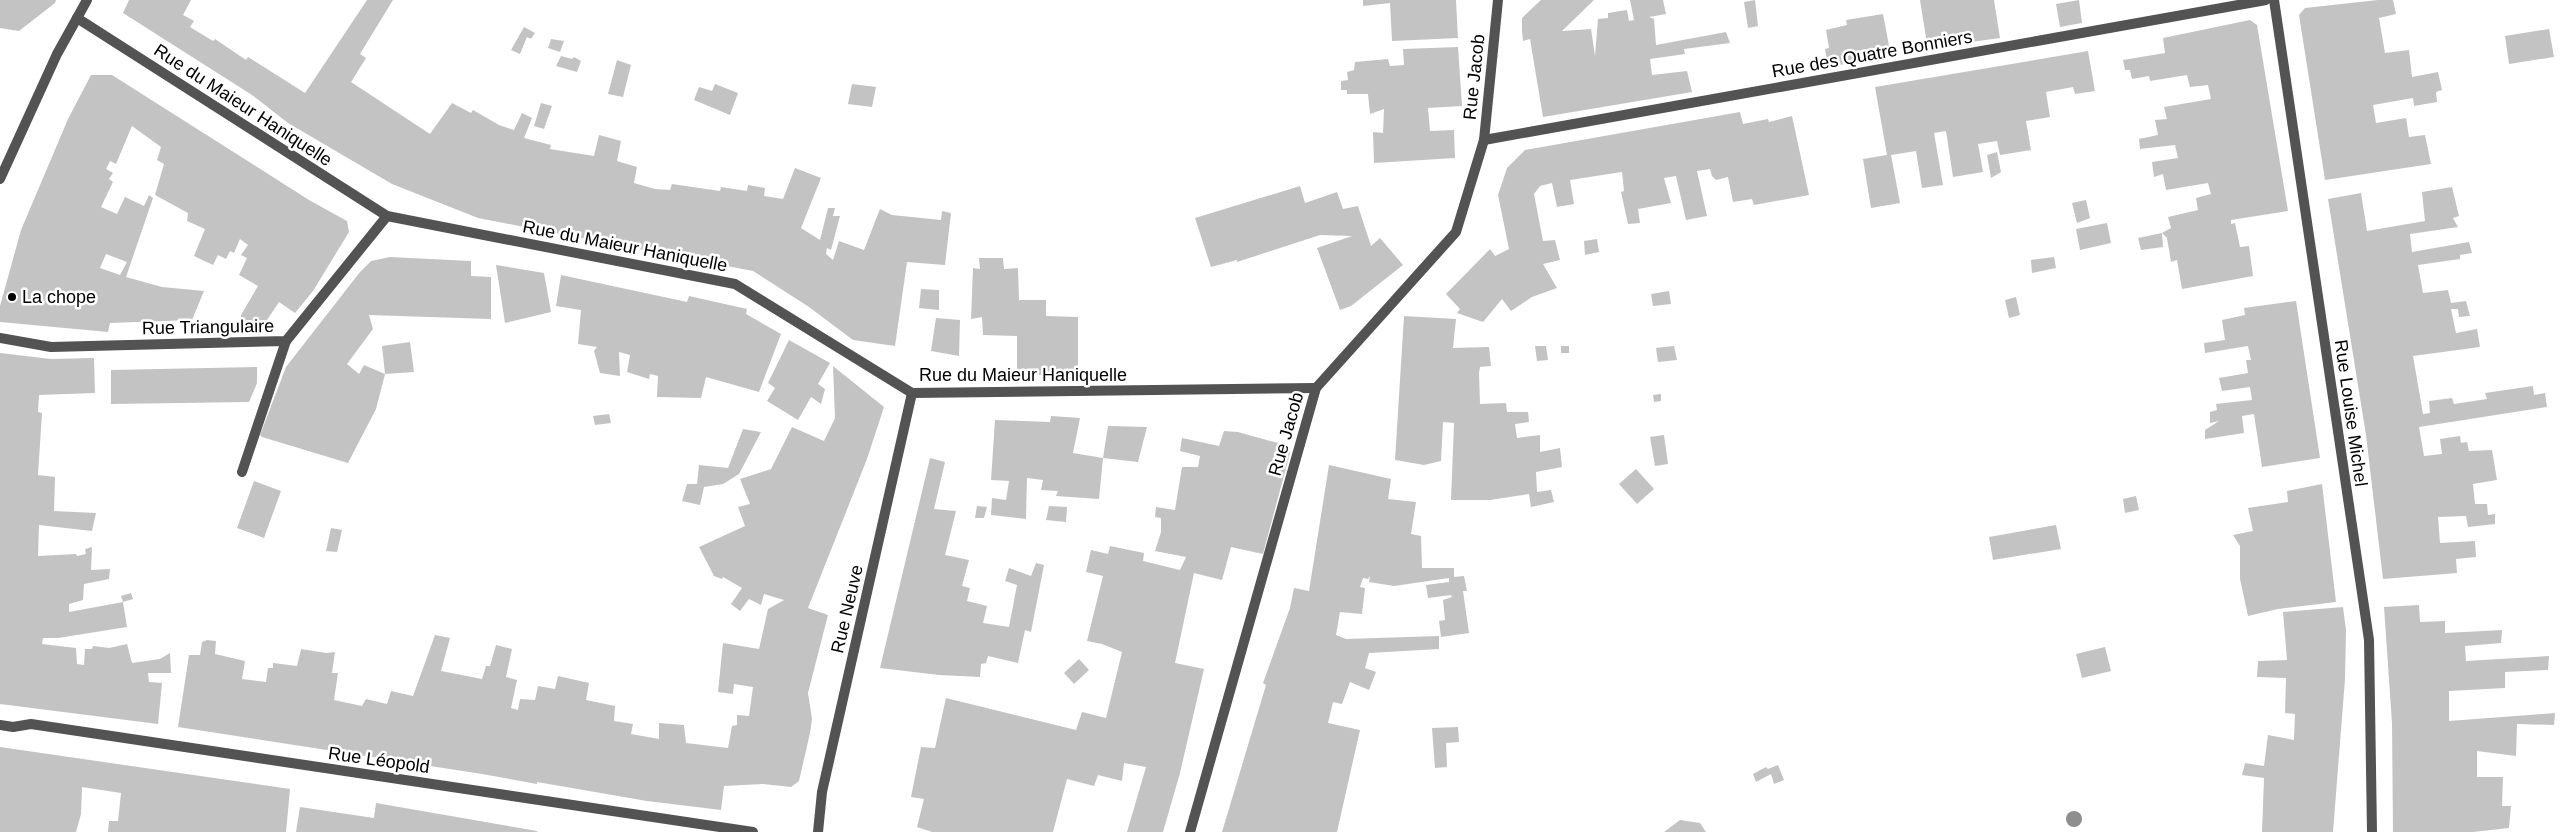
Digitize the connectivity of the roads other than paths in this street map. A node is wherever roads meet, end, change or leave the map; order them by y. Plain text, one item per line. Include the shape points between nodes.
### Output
1 (87, 0) edge
2 (2266, 0) edge
3 (2274, 0) edge
4 (1498, 1) edge
5 (77, 18) junction
6 (1484, 140) junction
7 (1, 172) edge
8 (387, 216) junction
9 (0, 338) edge
10 (286, 341) junction
11 (1316, 388) junction
12 (912, 393) junction
13 (242, 472) dead end
14 (0, 725) edge
15 (753, 832) edge
16 (818, 832) edge
17 (1190, 832) edge
18 (2372, 832) edge

1 - 5 street
2 - 6 street, Rue des Quatre Bonniers
3 - 18 street, Rue Louise Michel via 2369,640
4 - 6 street, Rue Jacob
5 - 7 street
5 - 8 street, Rue du Maieur Haniquelle
6 - 11 street, Rue Jacob via 1456,232
8 - 10 street, Rue Triangulaire
8 - 12 street, Rue du Maieur Haniquelle via 735,284
9 - 10 street, Rue Triangulaire via 51,347
10 - 13 street
11 - 12 street, Rue du Maieur Haniquelle
11 - 17 street, Rue Jacob
12 - 16 street, Rue Neuve via 822,792
14 - 15 street, Rue Léopold via 31,724

